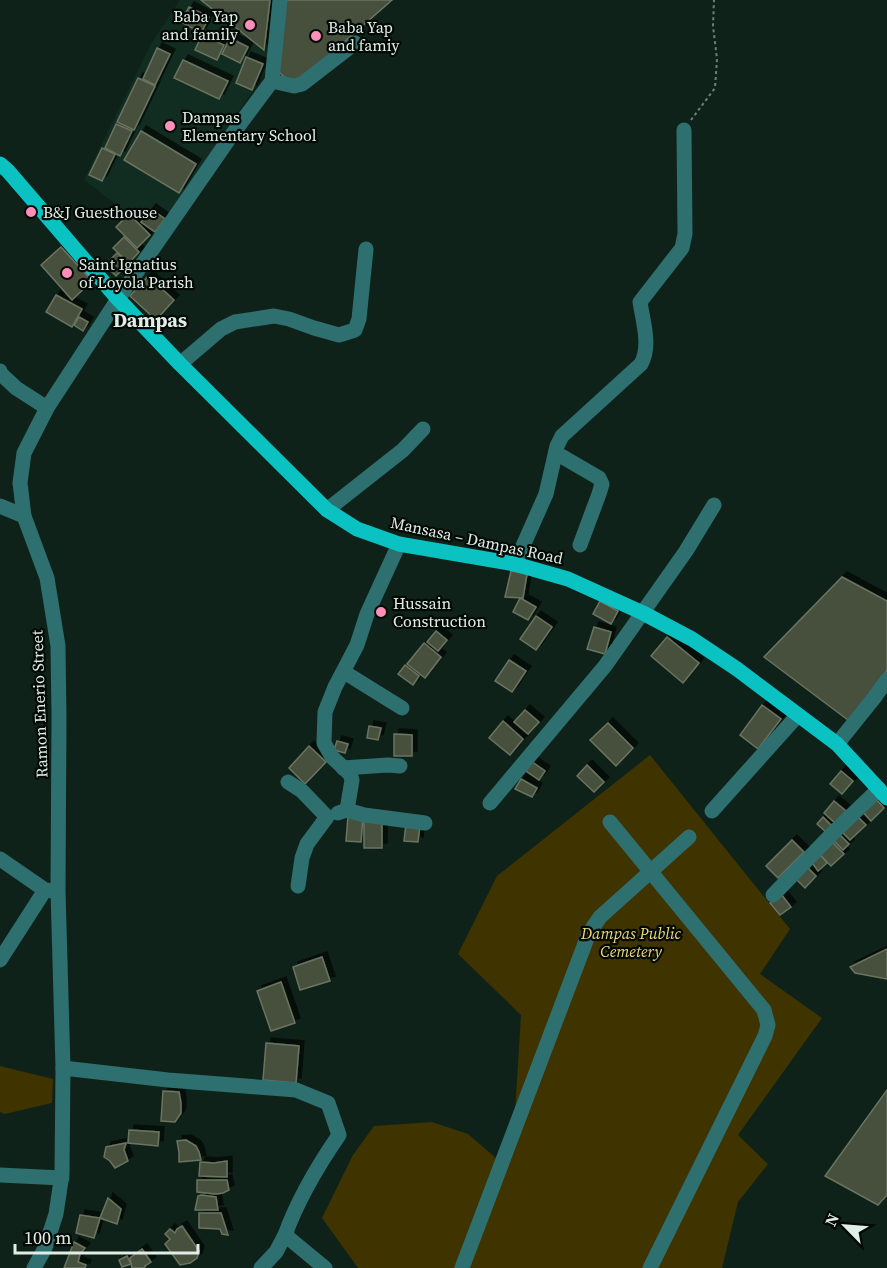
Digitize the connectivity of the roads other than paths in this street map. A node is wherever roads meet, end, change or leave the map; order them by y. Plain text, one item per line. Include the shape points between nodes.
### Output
1 (280, 0) edge
2 (355, 43) dead end
3 (272, 81) junction
4 (684, 130) road end
5 (3, 171) edge
6 (366, 249) dead end
7 (118, 299) junction
8 (180, 364) junction
9 (0, 371) edge
10 (47, 408) junction
11 (423, 429) dead end
12 (556, 453) junction
13 (0, 506) edge
14 (714, 506) dead end
15 (327, 510) junction
16 (24, 516) junction
17 (399, 544) junction
18 (580, 545) dead end
19 (515, 564) junction
20 (643, 613) junction
21 (344, 672) junction
22 (887, 680) edge
23 (402, 708) dead end
24 (798, 715) junction
25 (837, 744) junction
26 (400, 766) dead end
27 (343, 768) junction
28 (288, 782) dead end
29 (883, 793) edge
30 (490, 803) dead end
31 (347, 810) junction
32 (712, 812) dead end
33 (327, 817) junction
34 (610, 822) dead end
35 (425, 823) dead end
36 (689, 837) dead end
37 (0, 859) edge
38 (651, 872) junction
39 (298, 886) dead end
40 (52, 890) junction
41 (773, 895) dead end
42 (0, 960) edge
43 (63, 1068) junction
44 (0, 1175) edge
45 (62, 1178) junction
46 (285, 1235) junction
47 (468, 1266) edge
48 (34, 1268) edge
49 (261, 1268) edge
50 (325, 1268) edge
51 (650, 1268) edge

1 - 3 street
2 - 3 street via 302,84
3 - 7 street, Ramon Enerio Street
4 - 12 street via 685,234 682,248 640,302 644,358 562,436
5 - 7 main road, Mansasa – Dampas Road
6 - 8 street via 355,330 339,335 274,316 235,322
7 - 8 main road, Mansasa – Dampas Road
7 - 10 street, Ramon Enerio Street
8 - 15 main road, Mansasa – Dampas Road
9 - 10 street via 15,388
10 - 16 street, Ramon Enerio Street via 24,453 20,483
11 - 15 street via 403,450
12 - 18 street via 599,478 602,484
12 - 19 street via 546,494
13 - 16 street
14 - 20 street
15 - 17 main road, Mansasa – Dampas Road via 357,528
16 - 40 street, Ramon Enerio Street via 47,578 58,646
17 - 19 main road, Mansasa – Dampas Road
17 - 21 street
19 - 20 main road, Mansasa – Dampas Road via 568,579
20 - 24 main road, Mansasa – Dampas Road via 692,639
20 - 30 street via 605,666
21 - 23 street
21 - 27 street via 326,712 324,743
22 - 25 street
24 - 25 main road, Mansasa – Dampas Road
24 - 32 street
25 - 29 main road, Mansasa – Dampas Road
26 - 27 street
27 - 31 street via 352,780
28 - 33 street
29 - 41 street via 835,831
31 - 33 street
31 - 35 street
33 - 39 street via 307,844
34 - 38 street
36 - 38 street
37 - 40 street
38 - 47 street via 600,917 589,933
38 - 51 street via 764,1010 768,1025
40 - 42 street
40 - 43 street, Ramon Enerio Street
43 - 45 street, Ramon Enerio Street
43 - 46 street via 296,1090 328,1102 339,1136 318,1165
44 - 45 street
45 - 48 street, Ramon Enerio Street via 56,1214
46 - 49 street
46 - 50 street

